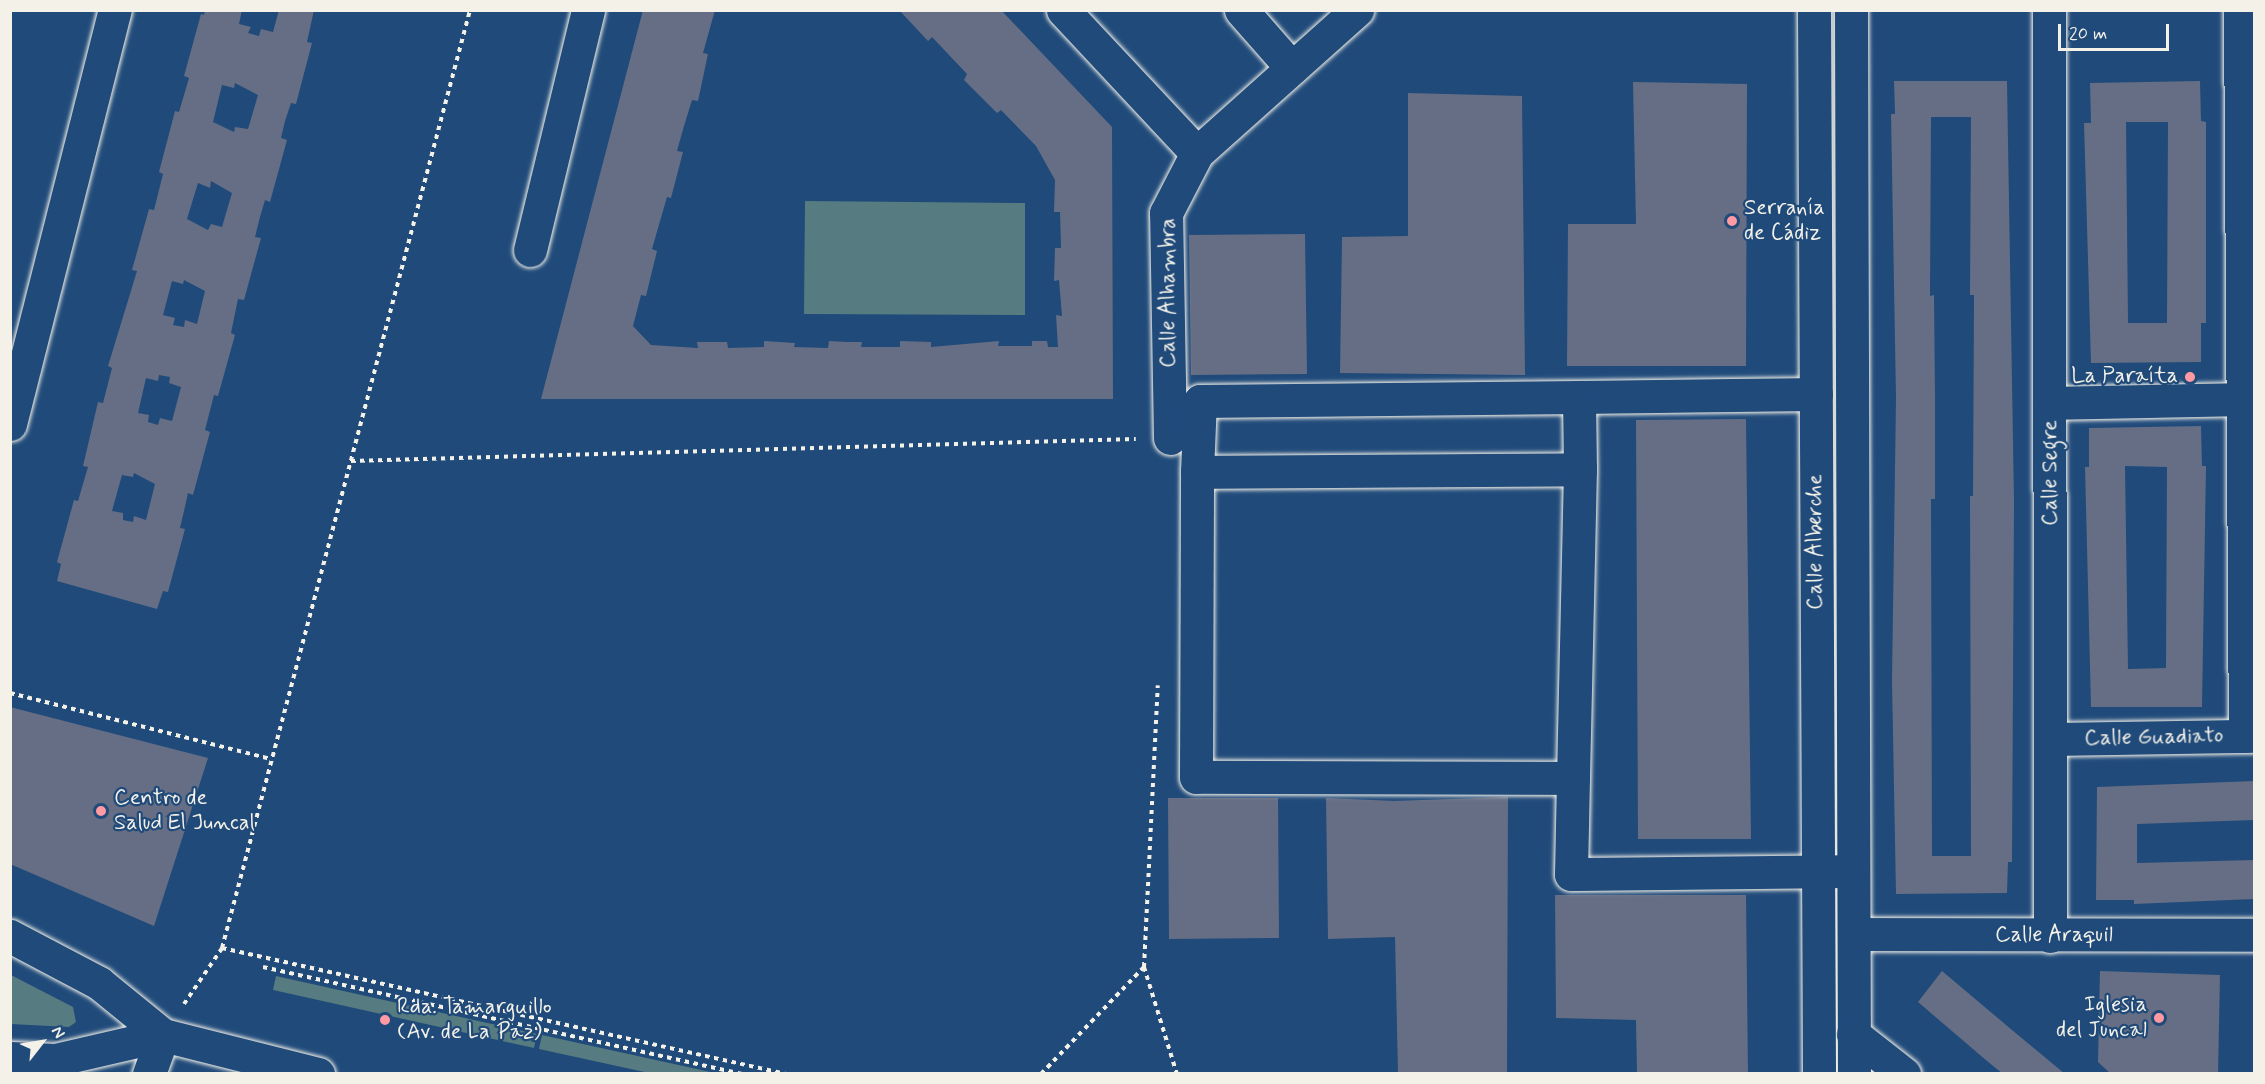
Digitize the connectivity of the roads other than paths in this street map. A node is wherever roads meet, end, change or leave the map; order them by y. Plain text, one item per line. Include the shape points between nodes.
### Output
1 (115, 10) edge
2 (588, 10) edge
3 (1063, 10) edge
4 (1241, 10) edge
5 (1357, 10) edge
6 (1814, 10) edge
7 (1851, 10) edge
8 (2049, 10) edge
9 (2240, 10) edge
10 (1292, 68) junction
11 (1197, 153) junction
12 (530, 249) dead end
13 (1815, 394) junction
14 (1579, 397) junction
15 (2243, 399) junction
16 (2051, 403) junction
17 (10, 424) edge
18 (1170, 438) road end
19 (1580, 469) junction
20 (1197, 472) junction
21 (2250, 736) edge
22 (2053, 740) junction
23 (1574, 778) junction
24 (1853, 871) junction
25 (1817, 872) junction
26 (1854, 934) junction
27 (2254, 935) edge
28 (10, 936) edge
29 (2050, 936) junction
30 (1853, 1034) junction
31 (163, 1035) junction
32 (10, 1058) edge
33 (149, 1074) edge
34 (318, 1074) edge
35 (1819, 1074) edge
36 (1854, 1074) edge
37 (1904, 1074) edge

1 - 17 street
2 - 12 street
3 - 11 street
4 - 10 street
5 - 10 street, Calle Alhambra
6 - 13 street, Calle Alberche
7 - 24 street, Calle Alberche
8 - 16 street, Calle Segre
9 - 15 street
10 - 11 street, Calle Alhambra
11 - 18 street, Calle Alhambra via 1166,213
13 - 14 street
13 - 25 street, Calle Alberche
14 - 19 street
14 - 20 street via 1200,401
15 - 16 street
15 - 21 street
16 - 22 street, Calle Segre
19 - 20 street
19 - 23 street
20 - 23 street via 1196,777
21 - 22 street, Calle Guadiato
22 - 29 street, Calle Segre
23 - 25 street via 1571,874
24 - 25 street
24 - 26 street, Calle Alberche
25 - 35 street, Calle Alberche
26 - 29 street, Calle Araquil
26 - 30 street, Calle Alberche
27 - 29 street, Calle Araquil
28 - 31 street via 99,982
30 - 36 street, Calle Alberche
30 - 37 street
31 - 32 street via 55,1060
31 - 33 street
31 - 34 street

